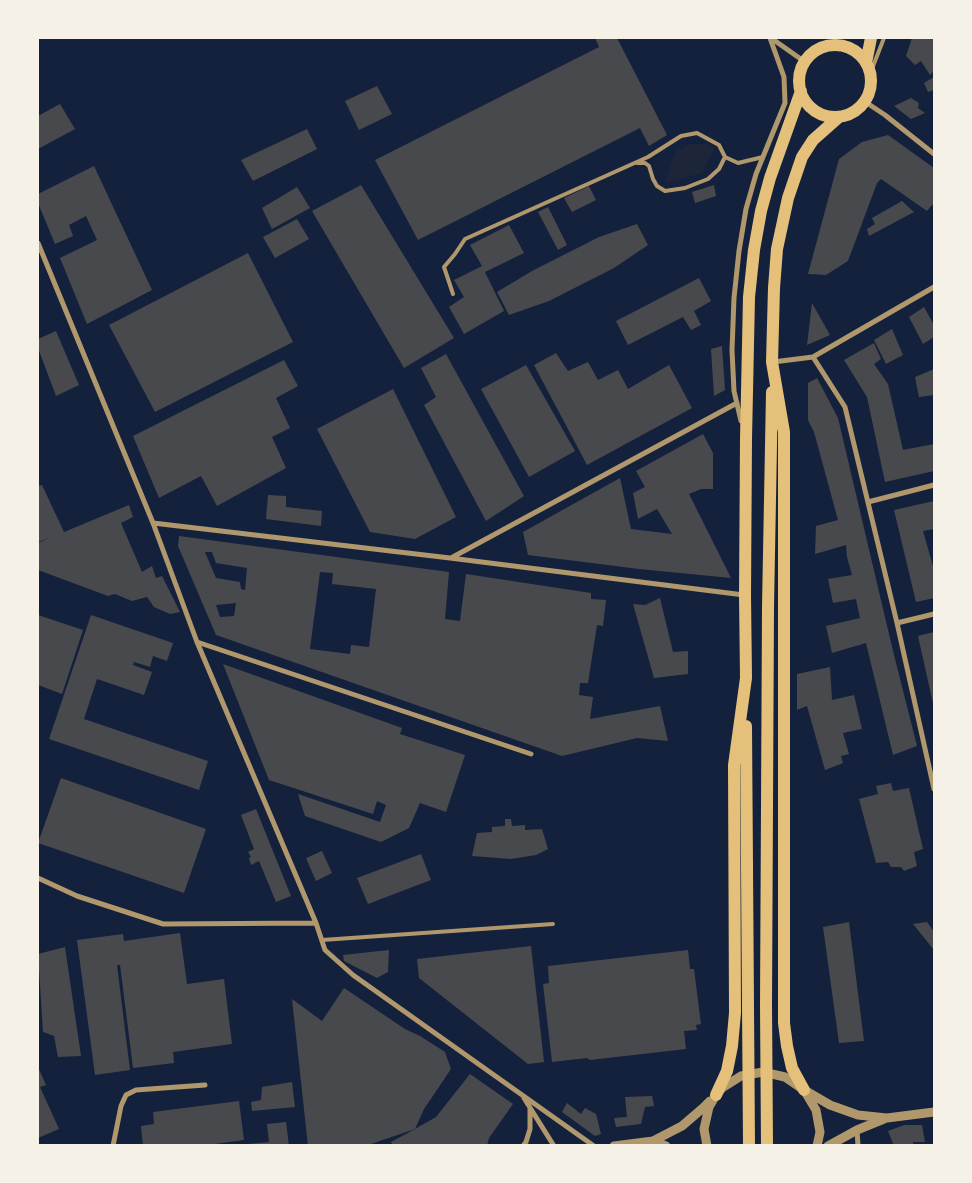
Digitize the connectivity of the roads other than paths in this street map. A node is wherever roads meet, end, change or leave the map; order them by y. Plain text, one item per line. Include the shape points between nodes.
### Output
1 (769, 38) edge
2 (871, 38) edge
3 (884, 38) edge
4 (830, 42) edge
5 (805, 62) junction
6 (868, 68) junction
7 (801, 91) junction
8 (864, 101) junction
9 (839, 117) junction
10 (934, 153) edge
11 (763, 157) junction
12 (725, 158) junction
13 (635, 163) junction
14 (38, 243) edge
15 (934, 287) edge
16 (453, 294) dead end
17 (813, 358) junction
18 (772, 362) junction
19 (737, 403) junction
20 (746, 440) junction
21 (934, 485) edge
22 (868, 502) junction
23 (153, 523) junction
24 (450, 558) junction
25 (745, 596) junction
26 (934, 614) edge
27 (897, 623) junction
28 (197, 642) junction
29 (746, 678) junction
30 (532, 754) dead end
31 (934, 789) edge
32 (38, 878) edge
33 (316, 923) junction
34 (552, 924) dead end
35 (322, 940) junction
36 (204, 1085) dead end
37 (804, 1090) junction
38 (716, 1094) junction
39 (522, 1095) junction
40 (530, 1108) junction
41 (934, 1112) edge
42 (887, 1118) junction
43 (857, 1130) junction
44 (653, 1141) junction
45 (113, 1146) edge
46 (523, 1146) edge
47 (554, 1146) edge
48 (594, 1146) edge
49 (614, 1146) edge
50 (666, 1146) edge
51 (706, 1146) edge
52 (749, 1146) edge
53 (767, 1146) edge
54 (817, 1146) edge
55 (828, 1146) edge
56 (858, 1146) edge

1 - 5 street
1 - 11 street via 784,77 785,103
2 - 6 highway
3 - 6 lane
4 - 5 highway
4 - 6 highway via 859,54
5 - 7 highway via 799,79
6 - 8 highway via 870,85
7 - 9 highway via 806,103 815,111
7 - 20 highway via 770,178 754,250 749,297
8 - 9 highway via 851,114
8 - 10 street
9 - 18 highway via 813,140 802,157 788,198 777,249
11 - 12 lane via 738,163
11 - 19 street via 746,208 734,298 732,350
12 - 13 lane via 719,145 697,133 681,136
12 - 13 lane via 708,179 665,191 657,186 649,166
13 - 16 lane via 465,239 444,266
14 - 23 street
15 - 17 street
17 - 18 street
17 - 22 street via 845,407
18 - 37 highway via 784,432 784,1023 792,1068
18 - 53 highway
19 - 20 street
19 - 24 street
20 - 25 highway
21 - 22 street
22 - 27 street
23 - 24 street
23 - 28 street
24 - 25 street
25 - 29 highway
26 - 27 street
27 - 31 street
28 - 30 street
28 - 33 street
29 - 38 highway via 734,765 735,1013 727,1071
29 - 52 highway
32 - 33 street via 77,896 163,924
33 - 35 street
34 - 35 lane
35 - 39 street via 325,950 353,976
36 - 45 street via 136,1090 126,1095
37 - 38 street via 786,1077 763,1072 741,1076
37 - 42 street via 830,1105 858,1115
37 - 54 street via 816,1110 820,1132
38 - 44 street via 682,1126
38 - 51 street via 704,1129
39 - 40 street
39 - 48 street
40 - 46 street via 530,1129
40 - 47 street
41 - 42 street
42 - 43 street
43 - 55 street
43 - 56 street
44 - 49 street
44 - 50 street

